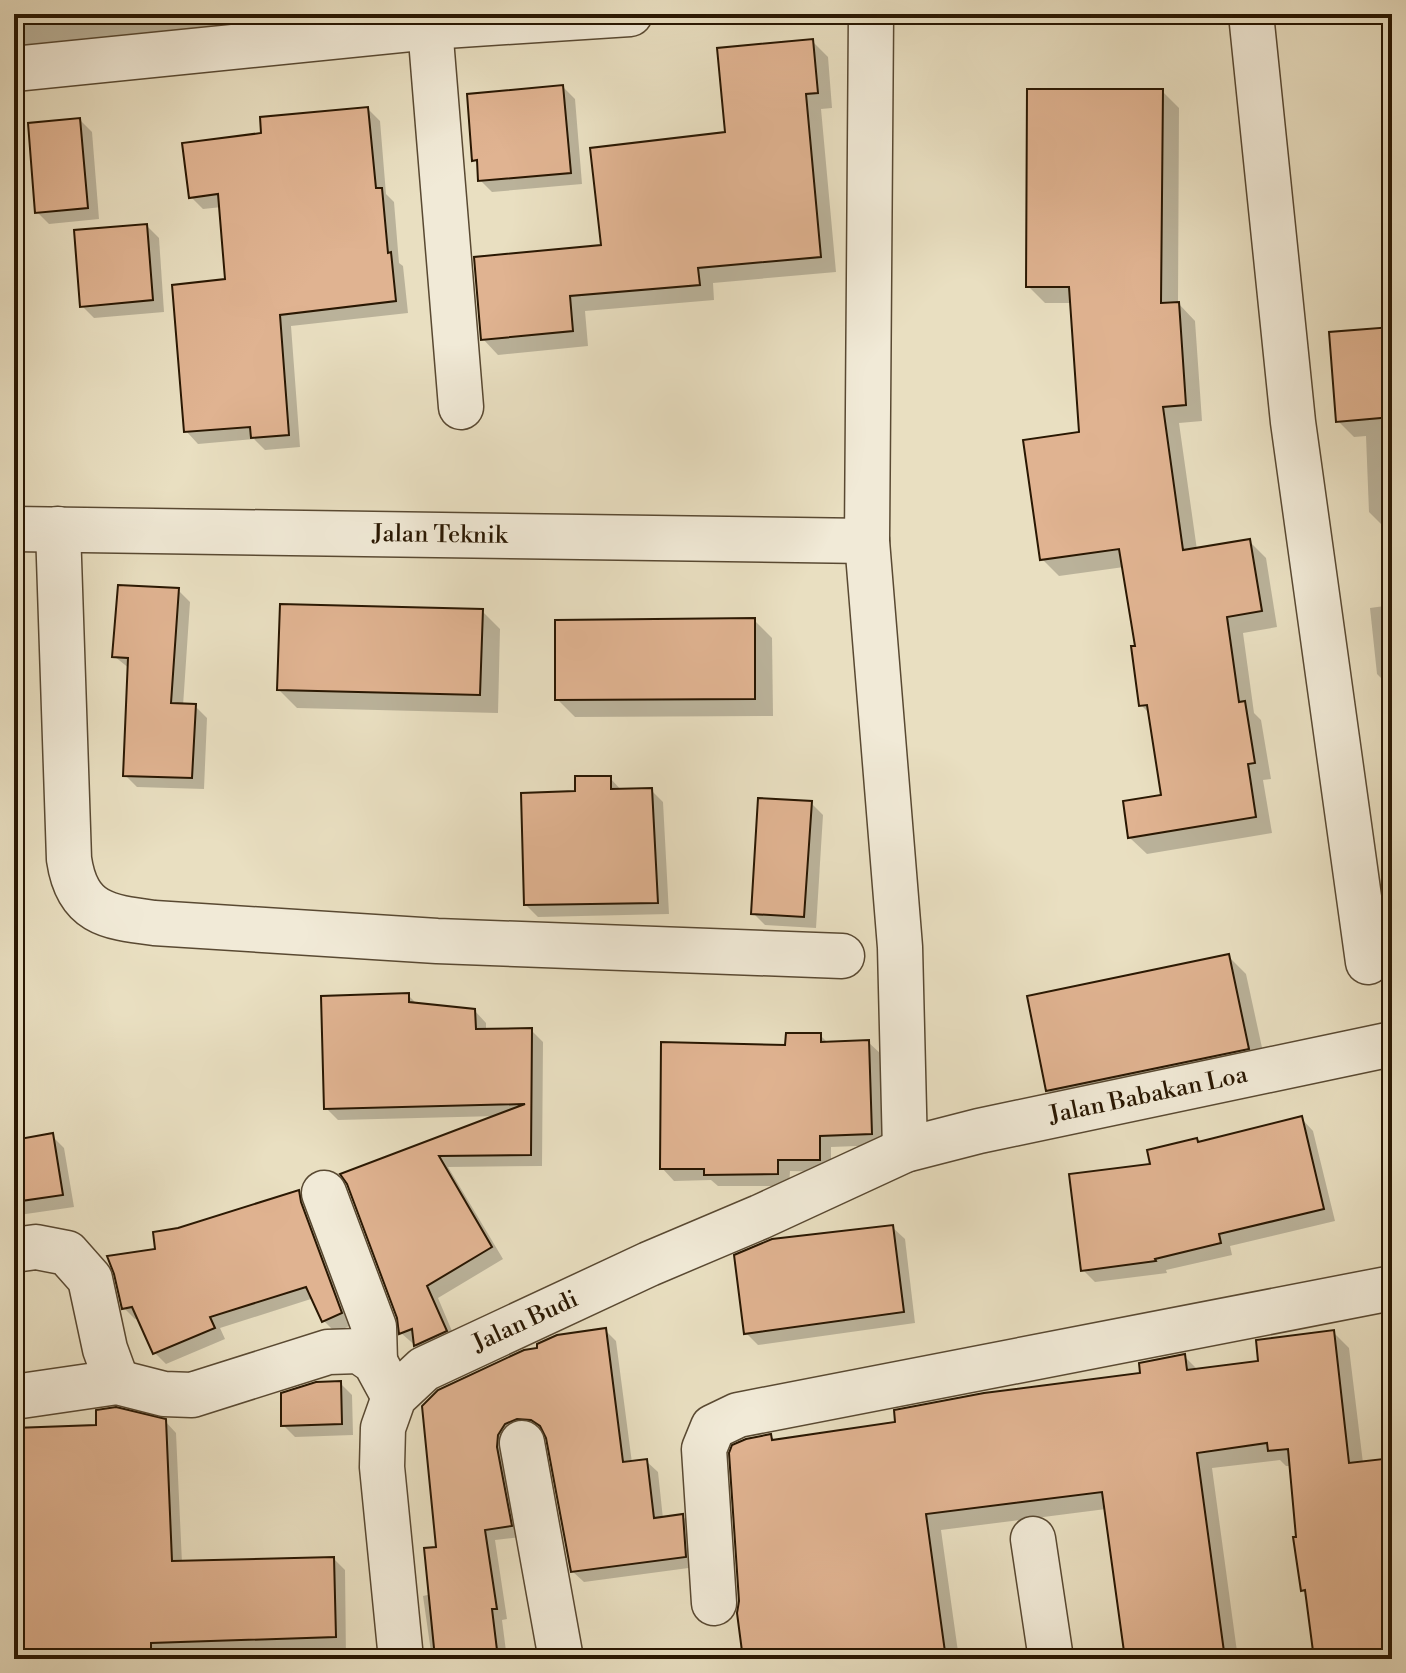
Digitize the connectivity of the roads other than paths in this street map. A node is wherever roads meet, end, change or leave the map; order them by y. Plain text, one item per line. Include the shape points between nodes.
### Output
1 (630, 14) edge
2 (871, 14) edge
3 (1251, 14) edge
4 (430, 27) junction
5 (14, 69) edge
6 (461, 407) dead end
7 (14, 529) edge
8 (58, 529) junction
9 (867, 541) junction
10 (842, 956) dead end
11 (1368, 962) dead end
12 (1392, 1044) edge
13 (905, 1150) junction
14 (324, 1193) dead end
15 (14, 1250) edge
16 (1392, 1288) edge
17 (385, 1380) junction
18 (117, 1382) junction
19 (14, 1397) edge
20 (522, 1443) dead end
21 (1033, 1539) dead end
22 (714, 1603) dead end
23 (401, 1659) edge
24 (561, 1659) edge
25 (1051, 1659) edge

1 - 4 street
2 - 9 street
3 - 11 street via 1293,422
4 - 5 street
4 - 6 street
7 - 8 street, Jalan Teknik
8 - 9 street, Jalan Teknik
8 - 10 street via 69,859 72,880 90,906 114,918 185,925 437,941
9 - 13 street via 900,947
12 - 13 street, Jalan Babakan Loa
13 - 17 street, Jalan Budi via 424,1369
14 - 17 street via 374,1327
15 - 18 street via 36,1247 67,1253 90,1279
16 - 22 street via 738,1415 713,1427 704,1449
17 - 18 street via 359,1351 328,1352 192,1395
17 - 23 street via 382,1467
18 - 19 street
20 - 24 street
21 - 25 street

